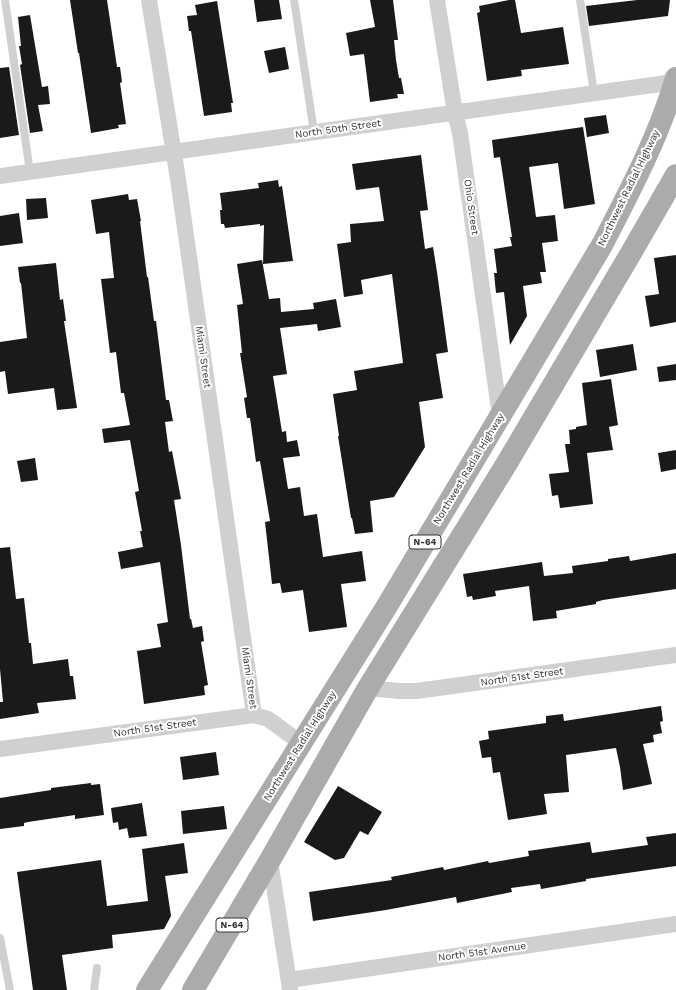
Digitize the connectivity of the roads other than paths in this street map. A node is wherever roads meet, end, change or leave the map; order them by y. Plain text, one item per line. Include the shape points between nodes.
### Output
1 (5, 0) edge
2 (149, 0) edge
3 (294, 0) edge
4 (437, 0) edge
5 (580, 0) edge
6 (676, 79) edge
7 (594, 93) junction
8 (455, 113) junction
9 (314, 132) junction
10 (172, 151) junction
11 (30, 172) junction
12 (676, 174) edge
13 (0, 176) edge
14 (500, 416) junction
15 (676, 655) edge
16 (368, 688) junction
17 (254, 714) junction
18 (301, 743) junction
19 (0, 749) edge
20 (270, 860) junction
21 (676, 924) edge
22 (0, 938) edge
23 (97, 968) dead end
24 (290, 985) edge
25 (10, 990) edge
26 (94, 990) edge
27 (147, 990) edge
28 (193, 990) edge

1 - 11 lane
2 - 10 street, Miami Street
3 - 9 lane
4 - 8 street, Ohio Street
5 - 7 lane
6 - 7 street, North 50th Street via 660,84
6 - 14 main road, Northwest Radial Highway / N-64 via 654,138 602,245
7 - 8 street, North 50th Street
8 - 9 street, North 50th Street
8 - 14 street, Ohio Street via 460,133
9 - 10 street, North 50th Street
10 - 11 street, North 50th Street
10 - 17 street, Miami Street
11 - 13 street, North 50th Street
12 - 16 main road, N-64 via 507,463
14 - 18 main road, Northwest Radial Highway / N-64 via 387,606
15 - 16 street, North 51st Street via 417,691 399,692
16 - 20 main road, N-64
17 - 18 street via 268,719
17 - 19 street, North 51st Street
18 - 27 main road, Northwest Radial Highway / N-64
20 - 24 street
20 - 28 main road, N-64
21 - 24 street, North 51st Avenue
22 - 25 lane
23 - 26 lane

